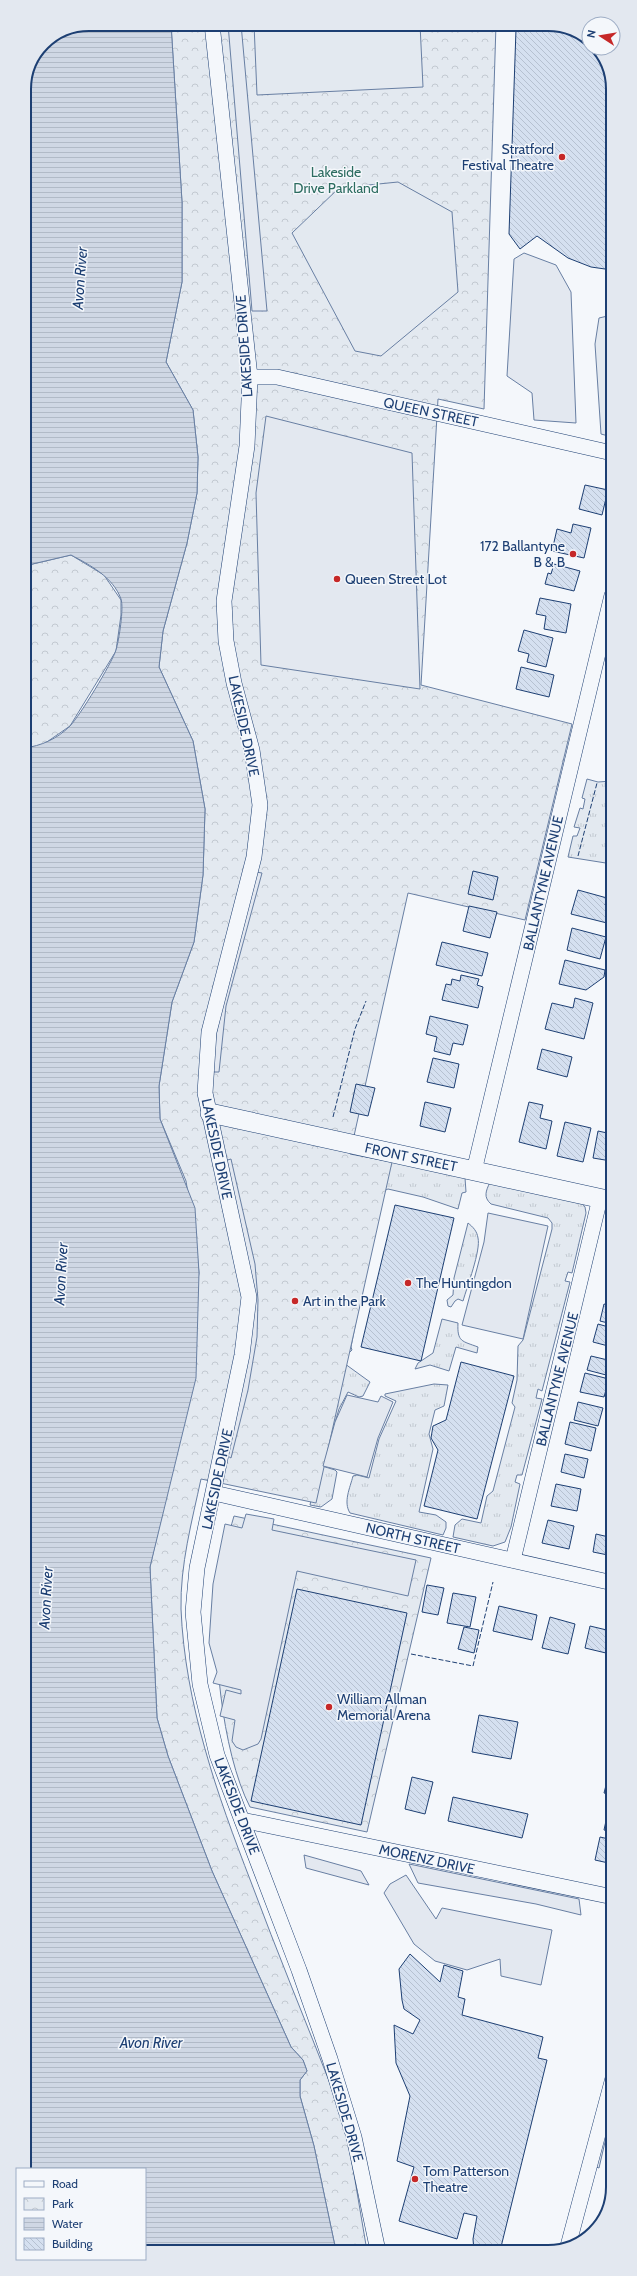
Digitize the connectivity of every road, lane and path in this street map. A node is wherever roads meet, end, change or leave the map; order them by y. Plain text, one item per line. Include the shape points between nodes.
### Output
1 (213, 31) edge
2 (250, 377) junction
3 (606, 452) edge
4 (606, 620) edge
5 (210, 1113) junction
6 (474, 1171) junction
7 (606, 1199) edge
8 (214, 1493) junction
9 (513, 1560) junction
10 (606, 1580) edge
11 (242, 1820) junction
12 (606, 1896) edge
13 (606, 2104) edge
14 (569, 2241) edge
15 (377, 2245) edge

1 - 2 street, LAKESIDE DRIVE
2 - 3 street, QUEEN STREET via 277,377
2 - 5 street, LAKESIDE DRIVE via 247,446 224,601 226,641 252,750 260,806 254,857 209,1032 205,1086
4 - 6 street, BALLANTYNE AVENUE
5 - 6 street, FRONT STREET
5 - 8 street, LAKESIDE DRIVE via 249,1296 242,1355
6 - 7 street, FRONT STREET
7 - 9 street, BALLANTYNE AVENUE
8 - 9 street, NORTH STREET
8 - 11 street, LAKESIDE DRIVE via 197,1568 193,1612 200,1684 217,1755
9 - 10 street, NORTH STREET
11 - 12 street, MORENZ DRIVE
11 - 15 street, LAKESIDE DRIVE via 300,1970 332,2066 354,2137
13 - 14 street

